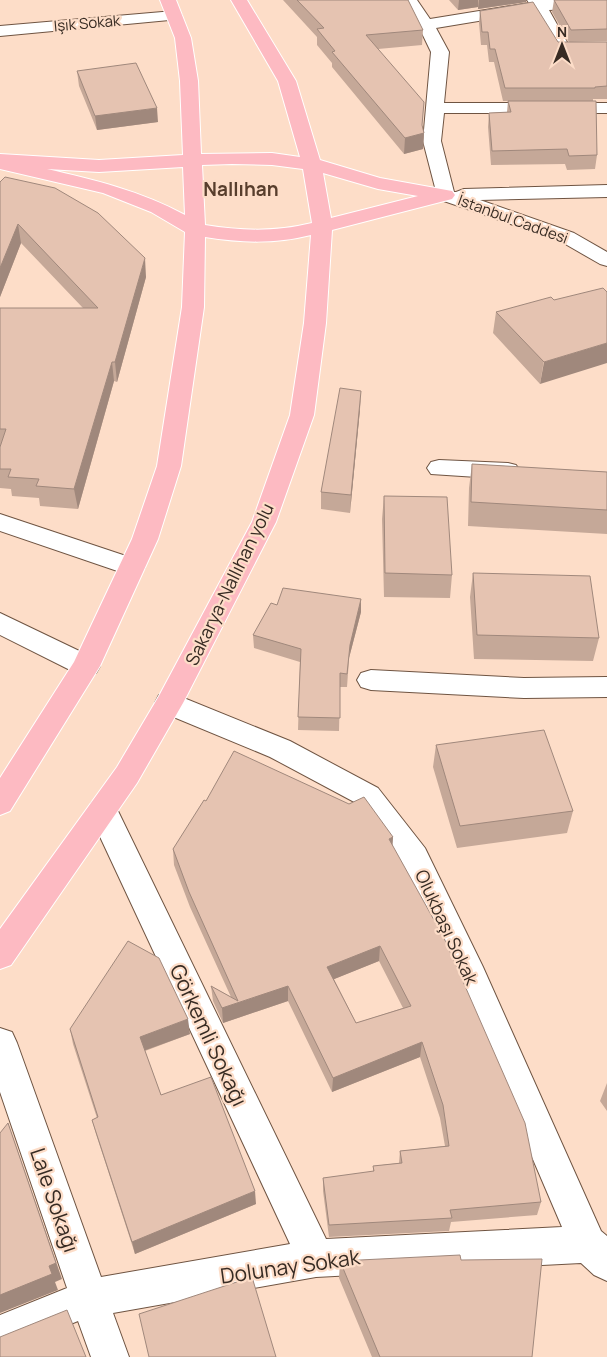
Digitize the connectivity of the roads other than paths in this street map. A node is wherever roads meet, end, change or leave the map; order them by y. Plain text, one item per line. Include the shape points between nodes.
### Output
1 (239, 0) edge
2 (409, 0) edge
3 (607, 2) edge
4 (537, 3) edge
5 (171, 8) edge
6 (426, 25) junction
7 (0, 31) edge
8 (607, 48) edge
9 (435, 108) junction
10 (607, 108) edge
11 (0, 161) edge
12 (194, 162) junction
13 (312, 164) junction
14 (607, 191) edge
15 (444, 195) junction
16 (322, 225) junction
17 (195, 229) junction
18 (607, 260) edge
19 (439, 468) dead end
20 (528, 472) edge
21 (0, 522) edge
22 (132, 567) junction
23 (0, 623) edge
24 (86, 666) junction
25 (371, 680) dead end
26 (607, 687) edge
27 (169, 703) junction
28 (0, 803) edge
29 (103, 811) junction
30 (0, 955) edge
31 (0, 1043) edge
32 (597, 1253) edge
33 (316, 1258) junction
34 (89, 1298) junction
35 (0, 1334) edge
36 (110, 1357) edge

1 - 13 main road, Sakarya-Nallıhan yolu via 287,81
2 - 6 street
3 - 4 street
4 - 6 street
4 - 8 street via 562,49
5 - 7 street, Işık Sokak
5 - 12 main road via 183,38
6 - 9 street via 440,52
9 - 10 street
9 - 15 street via 432,141
11 - 12 main road via 99,166
11 - 17 main road via 109,189 158,208
12 - 13 main road via 251,158
12 - 17 main road
13 - 15 main road via 378,183
13 - 16 main road, Sakarya-Nallıhan yolu
14 - 15 street
15 - 16 main road
15 - 18 street, İstanbul Caddesi via 567,237
16 - 17 main road via 288,235 262,237
16 - 27 main road, Sakarya-Nallıhan yolu via 315,324 302,415 264,522
17 - 22 main road via 193,307 169,466
19 - 20 street
21 - 22 street
22 - 24 main road
23 - 24 street
24 - 28 main road
25 - 26 street via 524,688
27 - 29 main road, Sakarya-Nallıhan yolu
27 - 32 street, Olukbaşı Sokak via 280,749 368,796 414,857
29 - 30 main road, Sakarya-Nallıhan yolu
29 - 33 street, Görkemli Sokağı
31 - 34 street, Lale Sokağı
32 - 33 street, Dolunay Sokak
33 - 34 street, Dolunay Sokak
34 - 35 street, Dolunay Sokak
34 - 36 street, Lale Sokağı

